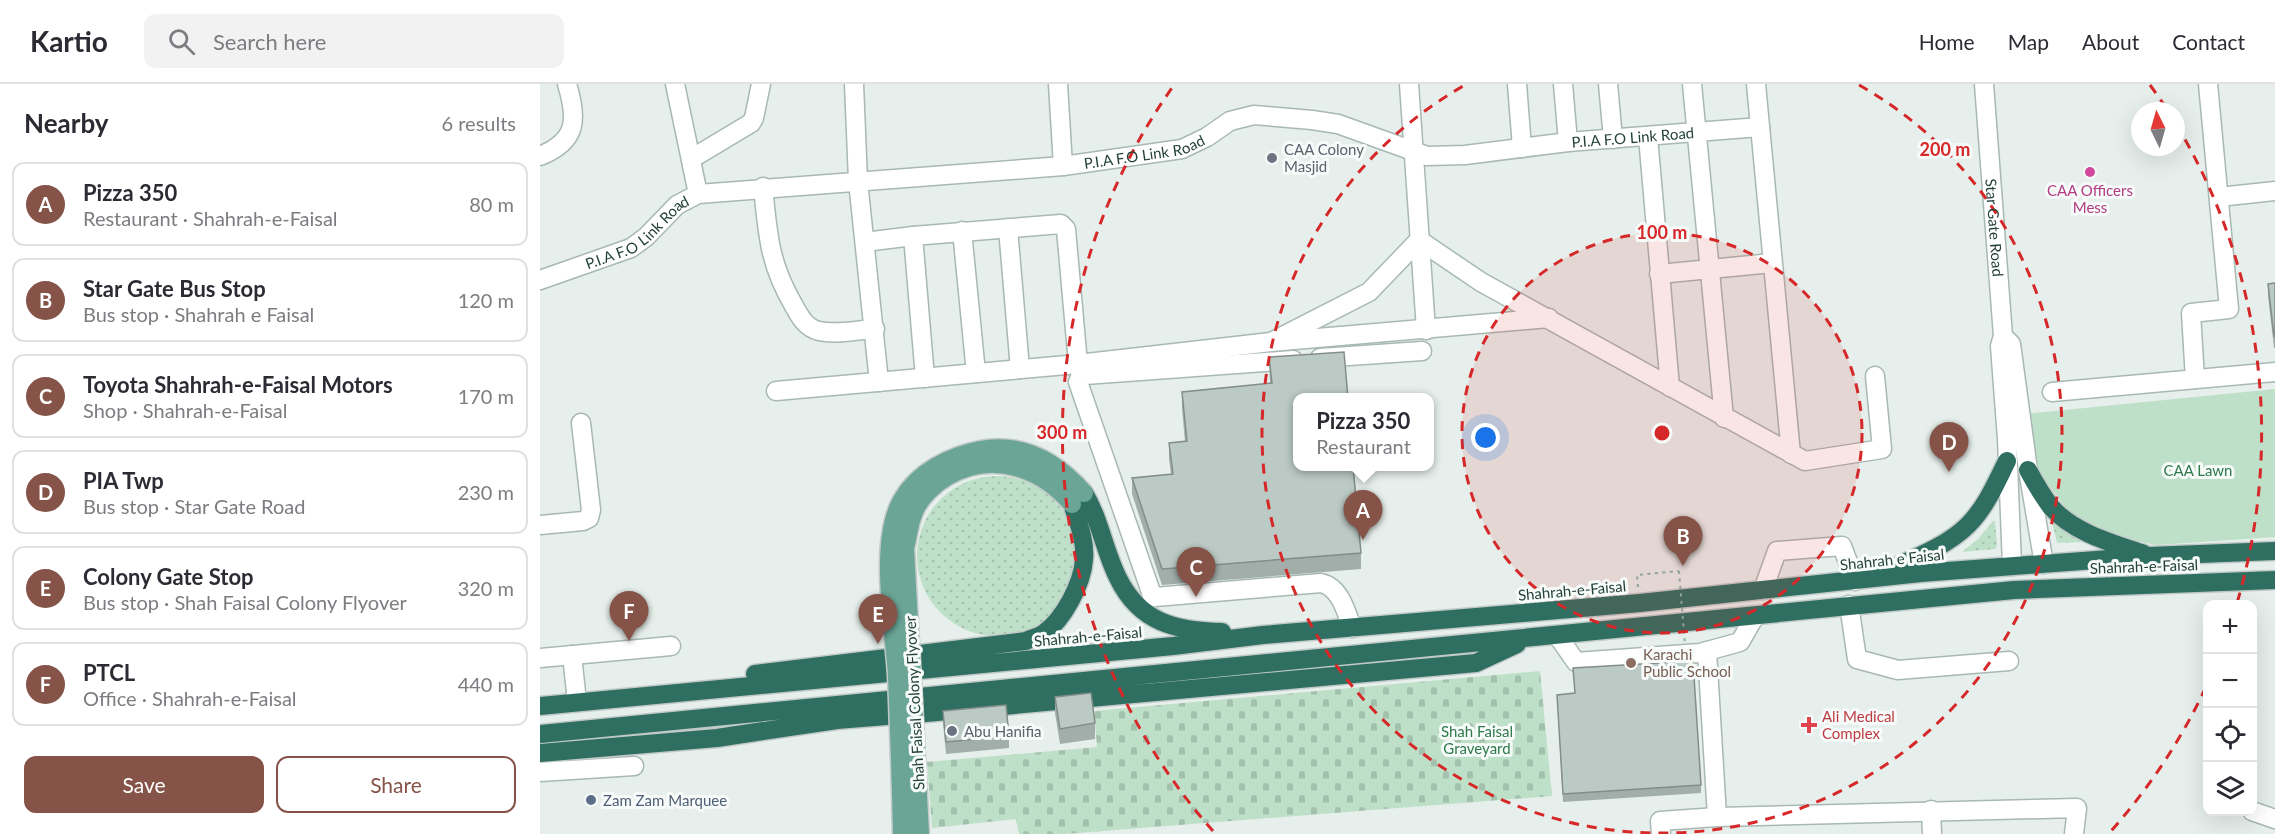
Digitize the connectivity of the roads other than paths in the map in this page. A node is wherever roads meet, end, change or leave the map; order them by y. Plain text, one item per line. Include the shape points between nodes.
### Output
1 (567, 84) edge
2 (675, 84) edge
3 (761, 84) edge
4 (855, 84) edge
5 (1058, 84) edge
6 (1413, 84) edge
7 (1517, 84) edge
8 (1563, 84) edge
9 (1608, 84) edge
10 (1692, 84) edge
11 (1756, 84) edge
12 (1984, 84) edge
13 (2208, 84) edge
14 (1760, 127) junction
15 (1696, 133) junction
16 (1648, 137) junction
17 (1613, 140) junction
18 (1568, 142) junction
19 (1522, 147) junction
20 (1412, 149) junction
21 (540, 156) edge
22 (691, 159) junction
23 (1064, 166) junction
24 (858, 181) junction
25 (763, 188) junction
26 (2275, 191) edge
27 (698, 194) junction
28 (2219, 197) junction
29 (1008, 228) junction
30 (962, 231) junction
31 (913, 236) junction
32 (1419, 240) junction
33 (864, 242) junction
34 (1772, 263) junction
35 (1709, 269) junction
36 (1659, 274) junction
37 (540, 280) edge
38 (1550, 318) junction
39 (874, 329) junction
40 (1426, 330) junction
41 (2003, 336) junction
42 (1271, 342) junction
43 (1422, 351) dead end
44 (1078, 364) junction
45 (1020, 369) junction
46 (2275, 372) edge
47 (976, 373) junction
48 (1875, 376) dead end
49 (925, 378) junction
50 (2195, 379) junction
51 (879, 382) junction
52 (1670, 387) junction
53 (776, 392) dead end
54 (2052, 392) dead end
55 (1724, 418) junction
56 (581, 423) dead end
57 (1791, 454) junction
58 (2007, 461) junction
59 (2028, 470) junction
60 (1078, 499) junction
61 (540, 525) edge
62 (2275, 551) edge
63 (2149, 556) junction
64 (2044, 564) junction
65 (2012, 566) junction
66 (1862, 580) junction
67 (2275, 580) edge
68 (1763, 590) junction
69 (1640, 603) joint
70 (1849, 605) junction
71 (1755, 616) junction
72 (1352, 628) junction
73 (1263, 635) junction
74 (1557, 635) junction
75 (1530, 638) junction
76 (671, 646) dead end
77 (1707, 651) junction
78 (572, 655) junction
79 (540, 658) edge
80 (2009, 661) dead end
81 (573, 702) junction
82 (540, 706) edge
83 (907, 715) junction
84 (540, 734) edge
85 (540, 753) edge
86 (634, 766) dead end
87 (540, 772) edge
88 (1931, 810) junction
89 (2257, 812) edge
90 (1718, 817) junction
91 (2275, 819) edge
92 (1742, 825) edge
93 (902, 834) edge
94 (920, 834) edge
95 (1661, 834) edge
96 (1932, 834) edge
97 (2074, 834) edge

1 - 21 street via 573,127 567,140
2 - 22 street
3 - 22 street via 751,123
4 - 24 street
5 - 23 street
6 - 20 street
7 - 19 street
8 - 18 street
9 - 17 street
10 - 15 street
11 - 14 street
12 - 41 street, Star Gate Road
13 - 28 street
14 - 15 street, P.I.A F.O Link Road
14 - 34 street
15 - 16 street, P.I.A F.O Link Road
15 - 35 street
16 - 17 street, P.I.A F.O Link Road
16 - 36 street
17 - 18 street, P.I.A F.O Link Road
18 - 19 street, P.I.A F.O Link Road
19 - 20 street, P.I.A F.O Link Road via 1427,156
20 - 23 street, P.I.A F.O Link Road via 1338,124 1254,115 1230,122 1182,149
20 - 32 street
22 - 27 street
23 - 24 street, P.I.A F.O Link Road
24 - 25 street, P.I.A F.O Link Road
24 - 33 street
25 - 27 street, P.I.A F.O Link Road
25 - 39 street via 774,266 801,319 819,331
26 - 28 street
27 - 37 street, P.I.A F.O Link Road via 677,205 631,248
28 - 50 street via 2229,309 2191,313
29 - 30 street
29 - 44 street via 1056,223 1065,229
29 - 45 street
30 - 31 street
30 - 47 street
31 - 33 street
31 - 49 street
32 - 38 street via 1481,282
32 - 40 street
32 - 42 street via 1369,292
33 - 39 street
34 - 35 street
34 - 57 street
35 - 36 street
35 - 55 street
36 - 52 street
38 - 40 street
38 - 52 street
39 - 51 street
40 - 42 street
41 - 58 street, Star Gate Road via 2000,345
41 - 59 street, Star Gate Road via 2011,345
42 - 44 street
43 - 72 street via 1085,375 1078,382 1152,595 1321,583 1334,589
44 - 45 street
45 - 47 street
46 - 50 street
47 - 49 street
48 - 57 street via 1882,449 1805,461
49 - 51 street
50 - 54 street
51 - 53 street
52 - 55 street
55 - 57 street
56 - 61 street via 589,518
58 - 65 street, Star Gate Road
58 - 66 highway via 1985,504 1968,526 1949,540
59 - 63 highway via 2053,509 2067,520 2094,536
59 - 64 street, Star Gate Road
60 - 73 highway via 1094,509 1118,579 1144,612 1178,628
60 - 81 highway via 1085,558 1081,577 1072,600 1054,622 1044,633 1026,641 701,681
60 - 83 main road, Shah Faisal Colony Flyover, bridge via 1040,476 1005,464 982,464 957,471 936,483 923,498 914,512 905,548
62 - 63 highway, Shahrah-e-Faisal
63 - 64 highway, Shahrah e Faisal
64 - 65 highway, Shahrah e Faisal
65 - 66 highway, Shahrah e Faisal
66 - 68 highway, Shahrah e Faisal
66 - 68 street via 1842,546 1777,551
67 - 70 highway, Shahrah-e-Faisal via 2014,590
68 - 69 highway, Shahrah e Faisal
69 - 72 highway, Shahrah-e-Faisal
70 - 71 highway
70 - 80 street via 1857,659 1898,670
71 - 74 highway
71 - 77 street via 1740,642
72 - 73 highway, Shahrah-e-Faisal
73 - 81 highway, Shahrah-e-Faisal
74 - 75 highway
74 - 77 street via 1576,662
75 - 83 highway via 1476,663
75 - 84 highway
76 - 78 street
77 - 90 street
78 - 79 street
78 - 81 street
81 - 82 highway, Shahrah-e-Faisal
83 - 85 highway via 837,720 717,738
83 - 93 main road, Shah Faisal Colony Flyover, bridge
83 - 94 main road, Shah Faisal Colony Flyover, bridge
86 - 87 street
88 - 92 street
88 - 96 street
88 - 97 street via 2077,808
89 - 91 street
90 - 92 street
90 - 95 street via 1660,821

